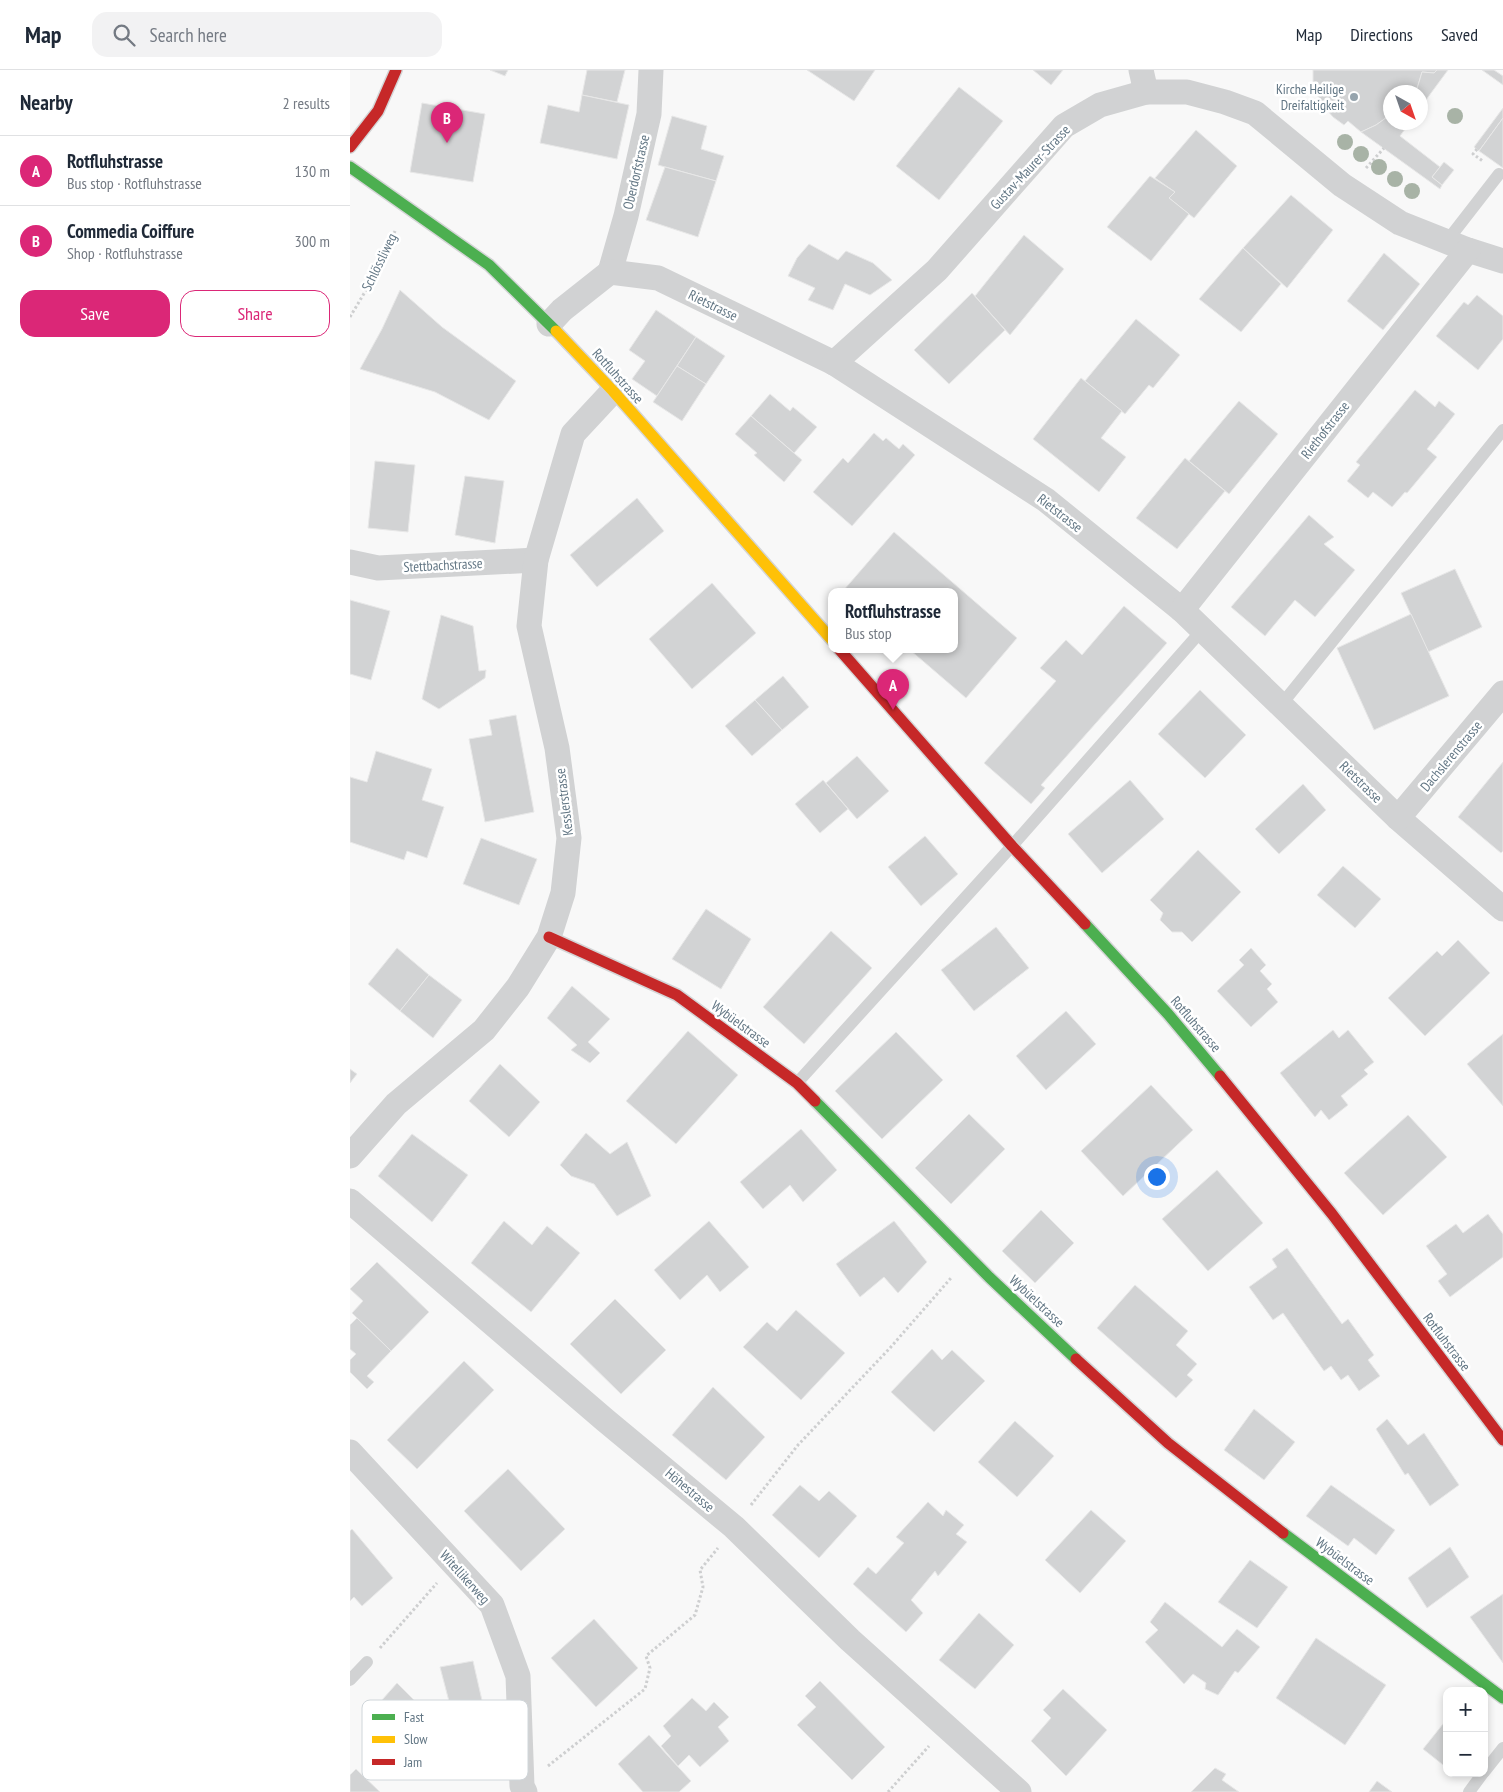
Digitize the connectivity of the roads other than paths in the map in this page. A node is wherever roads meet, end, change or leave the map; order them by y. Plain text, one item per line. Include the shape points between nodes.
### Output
1 (396, 70) edge
2 (652, 70) edge
3 (1144, 81) edge
4 (350, 147) edge
5 (350, 167) edge
6 (1499, 174) dead end
7 (1458, 245) junction
8 (1503, 261) edge
9 (610, 272) junction
10 (549, 324) junction
11 (834, 363) junction
12 (612, 391) junction
13 (1503, 430) edge
14 (536, 560) junction
15 (350, 562) edge
16 (1182, 610) junction
17 (1203, 629) junction
18 (828, 635) edge
19 (843, 653) edge
20 (1503, 693) edge
21 (1281, 705) junction
22 (1398, 818) junction
23 (1012, 846) junction
24 (1503, 909) edge
25 (549, 937) junction
26 (797, 1083) junction
27 (350, 1156) edge
28 (350, 1201) edge
29 (1503, 1440) edge
30 (350, 1452) edge
31 (367, 1662) road end
32 (350, 1680) edge
33 (1503, 1698) edge
34 (519, 1700) edge
35 (1503, 1748) edge
36 (1488, 1768) edge
37 (1481, 1777) edge
38 (1019, 1792) edge
39 (1469, 1792) edge

1 - 4 main road via 378,111
2 - 9 street, Oberdorfstrasse via 649,114
3 - 7 street, Gustav-Maurer-Strasse via 1255,113 1342,184 1400,222
3 - 11 street, Gustav-Maurer-Strasse via 1064,126 937,270
5 - 10 main road, Rotfluhstrasse via 489,265
6 - 7 lane
7 - 8 street, Gustav-Maurer-Strasse
7 - 16 street, Riethofstrasse
9 - 10 street
9 - 11 street, Rietstrasse via 658,278
10 - 12 main road, Rotfluhstrasse
11 - 16 street, Rietstrasse via 1046,500
12 - 14 street, Kesslerstrasse via 573,434
12 - 18 main road, Rotfluhstrasse
13 - 21 lane
14 - 15 street, Stettbachstrasse via 378,568
14 - 25 street, Kesslerstrasse via 529,626 557,748 569,838 563,893
16 - 17 street, Rietstrasse
17 - 21 street, Rietstrasse
17 - 23 lane
19 - 23 main road, Rotfluhstrasse
20 - 22 street, Dachslerenstrasse
21 - 22 street, Rietstrasse
22 - 24 street, Rietstrasse
23 - 26 lane
23 - 29 main road, Rotfluhstrasse via 1168,1014 1249,1110
25 - 26 main road, Wybüelstrasse via 677,995
25 - 27 street, Kesslerstrasse via 518,987 484,1030 396,1104
26 - 33 main road, Wybüelstrasse via 969,1257 1168,1443
28 - 38 street, Höhestrasse via 734,1527 850,1640
30 - 34 street, Witellikerweg via 492,1605 518,1676
31 - 32 lane
35 - 36 lane
37 - 39 lane

